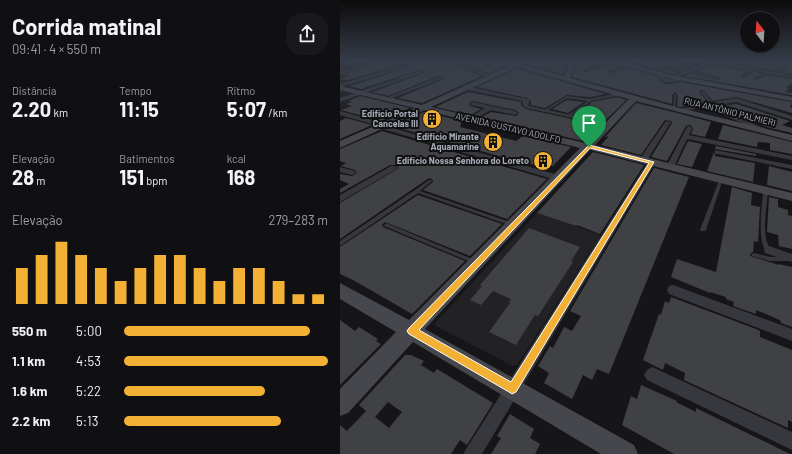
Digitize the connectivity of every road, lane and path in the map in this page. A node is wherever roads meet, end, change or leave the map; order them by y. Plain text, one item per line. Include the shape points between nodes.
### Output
1 (354, 82) edge
2 (392, 82) edge
3 (430, 82) edge
4 (478, 82) edge
5 (581, 82) edge
6 (720, 82) edge
7 (340, 87) edge
8 (465, 88) junction
9 (702, 92) dead end
10 (362, 93) junction
11 (619, 94) junction
12 (675, 95) dead end
13 (634, 98) junction
14 (386, 99) junction
15 (792, 99) edge
16 (340, 100) edge
17 (590, 100) junction
18 (473, 104) dead end
19 (712, 104) junction
20 (704, 105) junction
21 (423, 108) junction
22 (490, 108) junction
23 (676, 110) junction
24 (544, 111) junction
25 (340, 113) edge
26 (515, 113) dead end
27 (569, 116) junction
28 (792, 118) edge
29 (471, 119) junction
30 (668, 122) dead end
31 (610, 124) junction
32 (382, 126) junction
33 (690, 128) dead end
34 (771, 133) junction
35 (685, 136) junction
36 (792, 138) edge
37 (340, 145) edge
38 (589, 147) junction
39 (718, 152) dead end
40 (792, 158) edge
41 (647, 161) junction
42 (670, 167) junction
43 (792, 167) edge
44 (394, 168) dead end
45 (340, 169) edge
46 (352, 172) dead end
47 (559, 178) junction
48 (721, 179) junction
49 (430, 181) dead end
50 (766, 190) junction
51 (417, 191) junction
52 (792, 197) edge
53 (340, 199) edge
54 (386, 224) dead end
55 (514, 225) junction
56 (703, 230) dead end
57 (340, 244) edge
58 (769, 250) joint
59 (754, 255) dead end
60 (792, 259) edge
61 (477, 263) junction
62 (340, 290) edge
63 (673, 290) dead end
64 (412, 331) junction
65 (792, 335) edge
66 (652, 375) dead end
67 (512, 389) junction
68 (340, 405) edge
69 (792, 440) edge
70 (472, 454) edge
71 (626, 454) edge

1 - 7 street
2 - 10 street
3 - 14 street
4 - 8 street
5 - 11 street, RUA ANTÔNIO PALMIERI
6 - 15 street
7 - 10 street, AVENIDA GUSTAVO ADOLFO
8 - 21 street
8 - 24 street via 525,100 526,106
9 - 19 lane
10 - 14 street, AVENIDA GUSTAVO ADOLFO
10 - 16 street
11 - 13 street, RUA ANTÔNIO PALMIERI
11 - 17 lane
12 - 23 lane
13 - 23 street, RUA ANTÔNIO PALMIERI
13 - 31 street
14 - 21 street, AVENIDA GUSTAVO ADOLFO
17 - 24 lane via 566,96
17 - 27 lane
18 - 22 street
19 - 20 street
19 - 28 street via 739,100
20 - 23 street
20 - 34 street
21 - 29 street, AVENIDA GUSTAVO ADOLFO
21 - 32 street
22 - 26 street
22 - 29 street
23 - 34 street, RUA ANTÔNIO PALMIERI
24 - 27 street
25 - 32 street
27 - 31 street
29 - 38 street, AVENIDA GUSTAVO ADOLFO
30 - 41 street
31 - 38 street
32 - 37 street
32 - 47 street
33 - 35 street
34 - 36 street, RUA ANTÔNIO PALMIERI
35 - 40 street
35 - 42 street
38 - 41 street, AVENIDA GUSTAVO ADOLFO
38 - 47 street
39 - 43 street
41 - 42 street, AVENIDA GUSTAVO ADOLFO
41 - 67 street
42 - 48 street, AVENIDA GUSTAVO ADOLFO
44 - 53 street
45 - 46 street
47 - 55 street
48 - 50 street, AVENIDA GUSTAVO ADOLFO
48 - 56 lane
49 - 51 lane
50 - 52 street, AVENIDA GUSTAVO ADOLFO
50 - 58 lane via 763,232 765,246
51 - 55 lane
51 - 57 lane
54 - 61 lane
55 - 61 street
58 - 60 street
59 - 60 lane via 770,259
61 - 64 street
62 - 64 street
63 - 65 street
64 - 67 street
64 - 68 street
66 - 69 street
67 - 70 street
67 - 71 street

